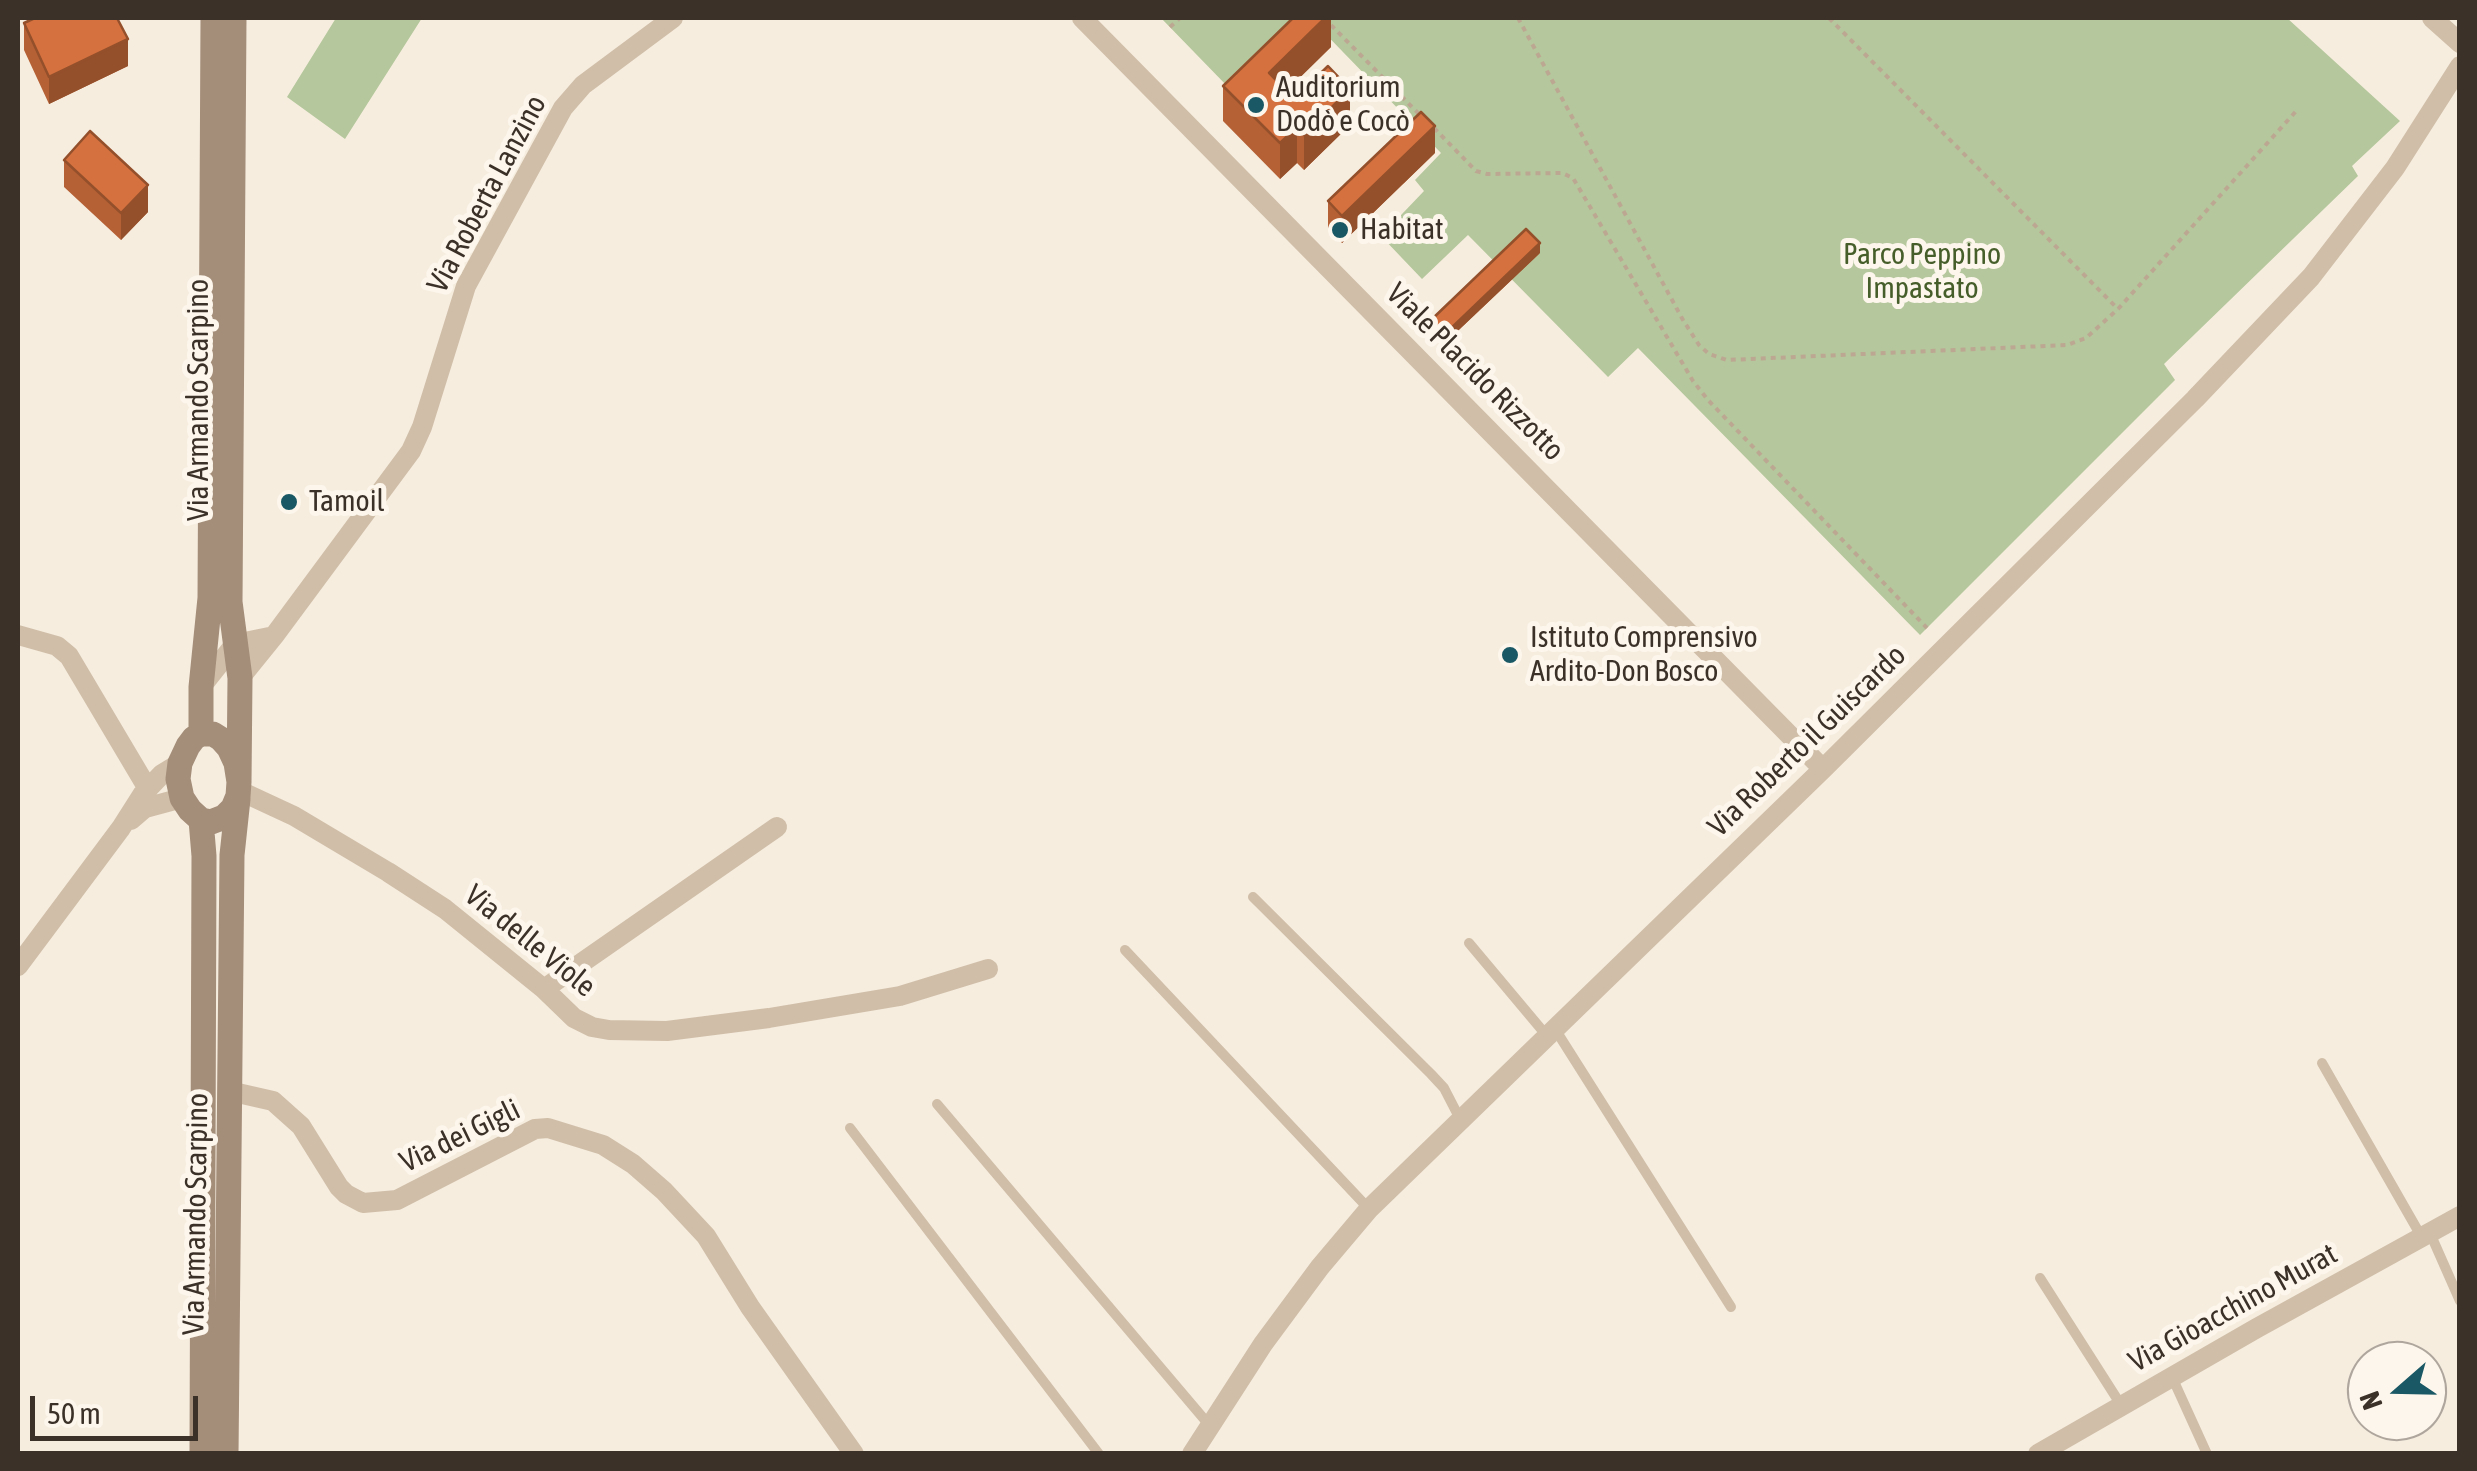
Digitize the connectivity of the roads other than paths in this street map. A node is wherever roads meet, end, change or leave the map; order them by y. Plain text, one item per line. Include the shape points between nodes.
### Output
1 (213, 18) edge
2 (234, 18) edge
3 (674, 18) edge
4 (1082, 18) edge
5 (2432, 18) edge
6 (2460, 44) edge
7 (2460, 66) edge
8 (18, 635) edge
9 (274, 636) junction
10 (235, 644) junction
11 (240, 678) junction
12 (201, 688) junction
13 (201, 734) junction
14 (180, 763) junction
15 (1823, 769) junction
16 (148, 789) junction
17 (238, 790) junction
18 (182, 798) junction
19 (201, 820) junction
20 (776, 826) dead end
21 (121, 828) junction
22 (1253, 897) dead end
23 (1469, 943) dead end
24 (1125, 950) dead end
25 (18, 966) edge
26 (988, 969) dead end
27 (544, 989) junction
28 (1551, 1032) junction
29 (2322, 1063) dead end
30 (229, 1091) junction
31 (937, 1104) dead end
32 (1460, 1118) junction
33 (850, 1128) dead end
34 (1369, 1209) junction
35 (2460, 1216) edge
36 (2426, 1234) junction
37 (2040, 1278) dead end
38 (2460, 1301) edge
39 (1731, 1307) dead end
40 (2172, 1376) junction
41 (2121, 1406) junction
42 (1210, 1426) junction
43 (202, 1454) edge
44 (226, 1454) edge
45 (854, 1454) edge
46 (1099, 1454) edge
47 (1192, 1454) edge
48 (2038, 1454) edge
49 (2207, 1454) edge

1 - 12 street, Via Armando Scarpino via 210,598
2 - 10 street, Via Armando Scarpino
3 - 9 street, Via Roberta Lanzino via 583,85 564,108 466,286 411,452
4 - 15 street, Viale Placido Rizzotto
5 - 6 street
7 - 15 street, Via Roberto il Guiscardo via 2395,168 2311,277
8 - 16 street via 70,656
9 - 10 street
9 - 11 street, Via Roberta Lanzino
10 - 11 street, Via Armando Scarpino
10 - 12 street
11 - 17 street, Via Armando Scarpino
12 - 13 street, Via Armando Scarpino
13 - 14 street
13 - 17 street via 229,748
14 - 16 street
14 - 18 street
15 - 28 street, Via Roberto il Guiscardo
16 - 21 street
17 - 19 street via 224,817
17 - 27 street, Via delle Viole via 402,881
17 - 30 street, Via Armando Scarpino
18 - 19 street
18 - 21 street via 145,808
19 - 43 street, Via Armando Scarpino
20 - 27 street
21 - 25 street
22 - 32 lane via 1432,1074
23 - 28 lane
24 - 34 lane
26 - 27 street, Via delle Viole via 900,996 667,1031 592,1027
28 - 32 street, Via Roberto il Guiscardo
28 - 39 lane
29 - 36 lane
30 - 44 street, Via Armando Scarpino
30 - 45 street, Via dei Gigli via 273,1101 301,1126 346,1194 363,1203 397,1200 534,1130 603,1145 664,1190 706,1236
31 - 42 lane
32 - 34 street, Via Roberto il Guiscardo
33 - 46 lane
34 - 42 street, Via Roberto il Guiscardo via 1263,1344
35 - 36 street, Via Gioacchino Murat
36 - 38 lane
36 - 40 street, Via Gioacchino Murat
37 - 41 lane
40 - 41 street, Via Gioacchino Murat
40 - 49 lane
41 - 48 street, Via Gioacchino Murat
42 - 47 street, Via Roberto il Guiscardo

